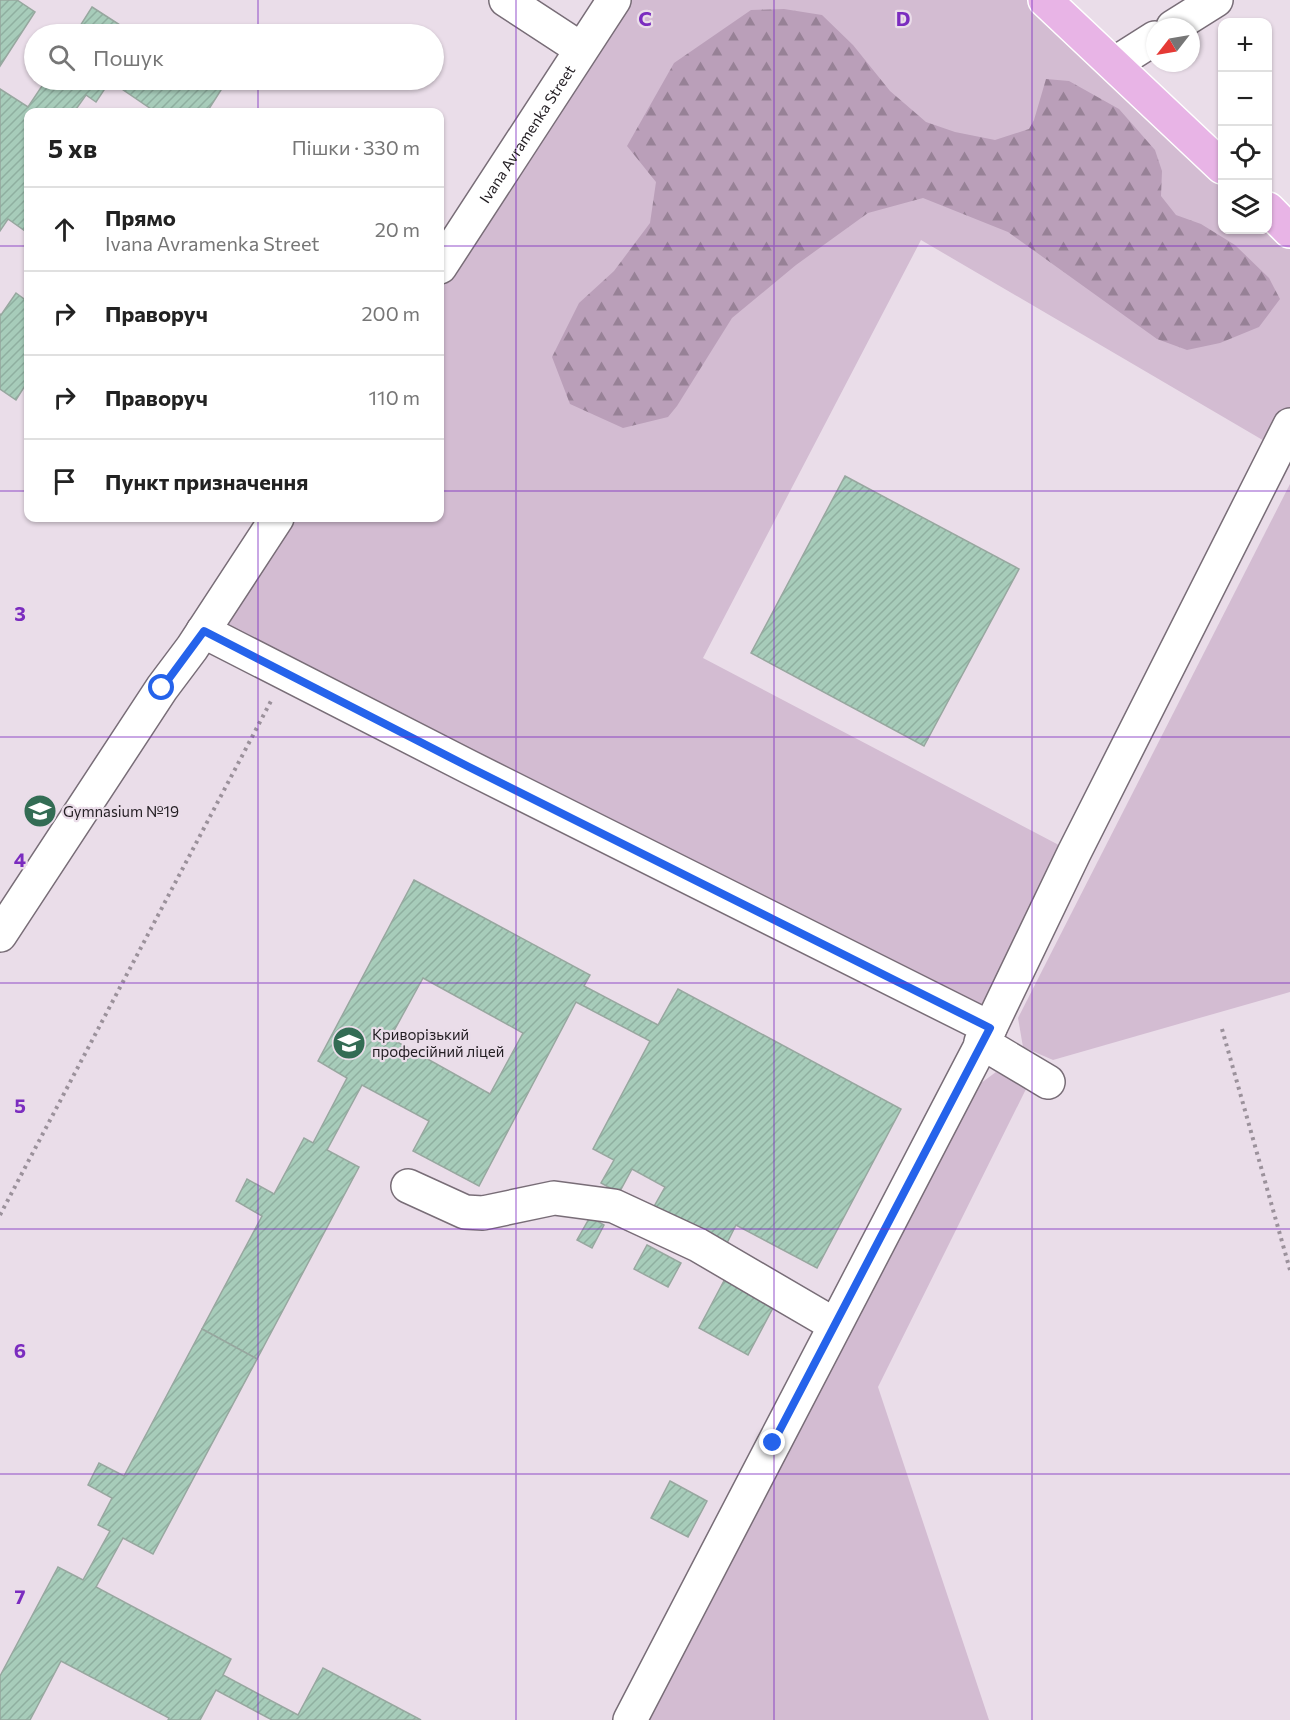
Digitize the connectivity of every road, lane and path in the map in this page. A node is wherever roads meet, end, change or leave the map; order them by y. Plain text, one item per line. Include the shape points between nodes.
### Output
1 (506, 0) edge
2 (614, 0) edge
3 (1046, 0) edge
4 (1215, 0) edge
5 (1187, 18) edge
6 (1146, 44) edge
7 (581, 49) junction
8 (1114, 64) junction
9 (1218, 163) edge
10 (1272, 213) edge
11 (1290, 231) edge
12 (444, 261) edge
13 (1290, 425) edge
14 (274, 522) edge
15 (204, 631) junction
16 (286, 673) junction
17 (0, 934) edge
18 (1222, 1029) dead end
19 (985, 1035) junction
20 (1048, 1082) dead end
21 (408, 1186) dead end
22 (0, 1215) edge
23 (1290, 1270) edge
24 (835, 1325) junction
25 (630, 1720) edge

1 - 7 street
2 - 7 street, Ivana Avramenka Street
3 - 8 main road
4 - 5 street
6 - 8 street
7 - 12 street, Ivana Avramenka Street
8 - 9 main road
10 - 11 main road
13 - 19 street
14 - 15 street
15 - 16 street
15 - 17 street via 162,688
16 - 19 street
16 - 22 path
18 - 23 path
19 - 20 street
19 - 24 street
21 - 24 street via 465,1212 483,1213 554,1198 614,1206 698,1245
24 - 25 street

